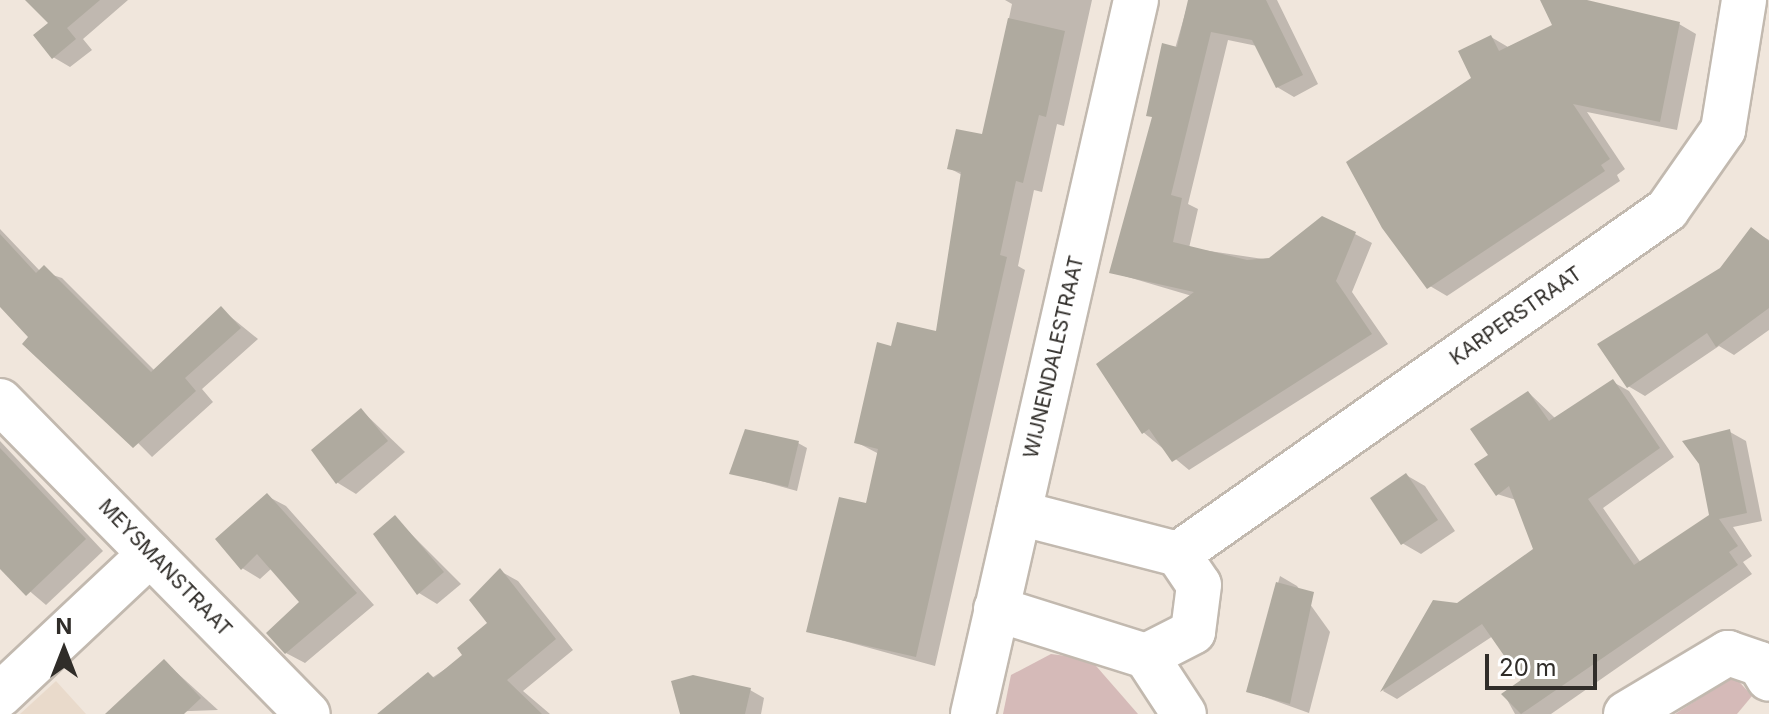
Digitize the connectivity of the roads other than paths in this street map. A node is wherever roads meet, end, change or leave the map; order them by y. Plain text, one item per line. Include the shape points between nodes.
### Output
1 (1136, 0) edge
2 (1744, 0) edge
3 (11, 411) edge
4 (1019, 513) junction
5 (150, 554) junction
6 (1178, 554) junction
7 (996, 609) junction
8 (1146, 656) junction
9 (1769, 679) edge
10 (0, 695) edge
11 (308, 714) edge
12 (973, 714) edge
13 (1184, 714) edge
14 (1626, 714) edge

1 - 4 street, WIJNENDALESTRAAT
2 - 6 street, KARPERSTRAAT via 1723,130 1667,210
3 - 5 street, MEYSMANSTRAAT
4 - 6 street
4 - 7 street, WIJNENDALESTRAAT
5 - 10 street
5 - 11 street, MEYSMANSTRAAT
6 - 8 street via 1199,585 1193,632
7 - 8 street
7 - 12 street, WIJNENDALESTRAAT
8 - 13 street
9 - 14 street via 1760,664 1728,653

